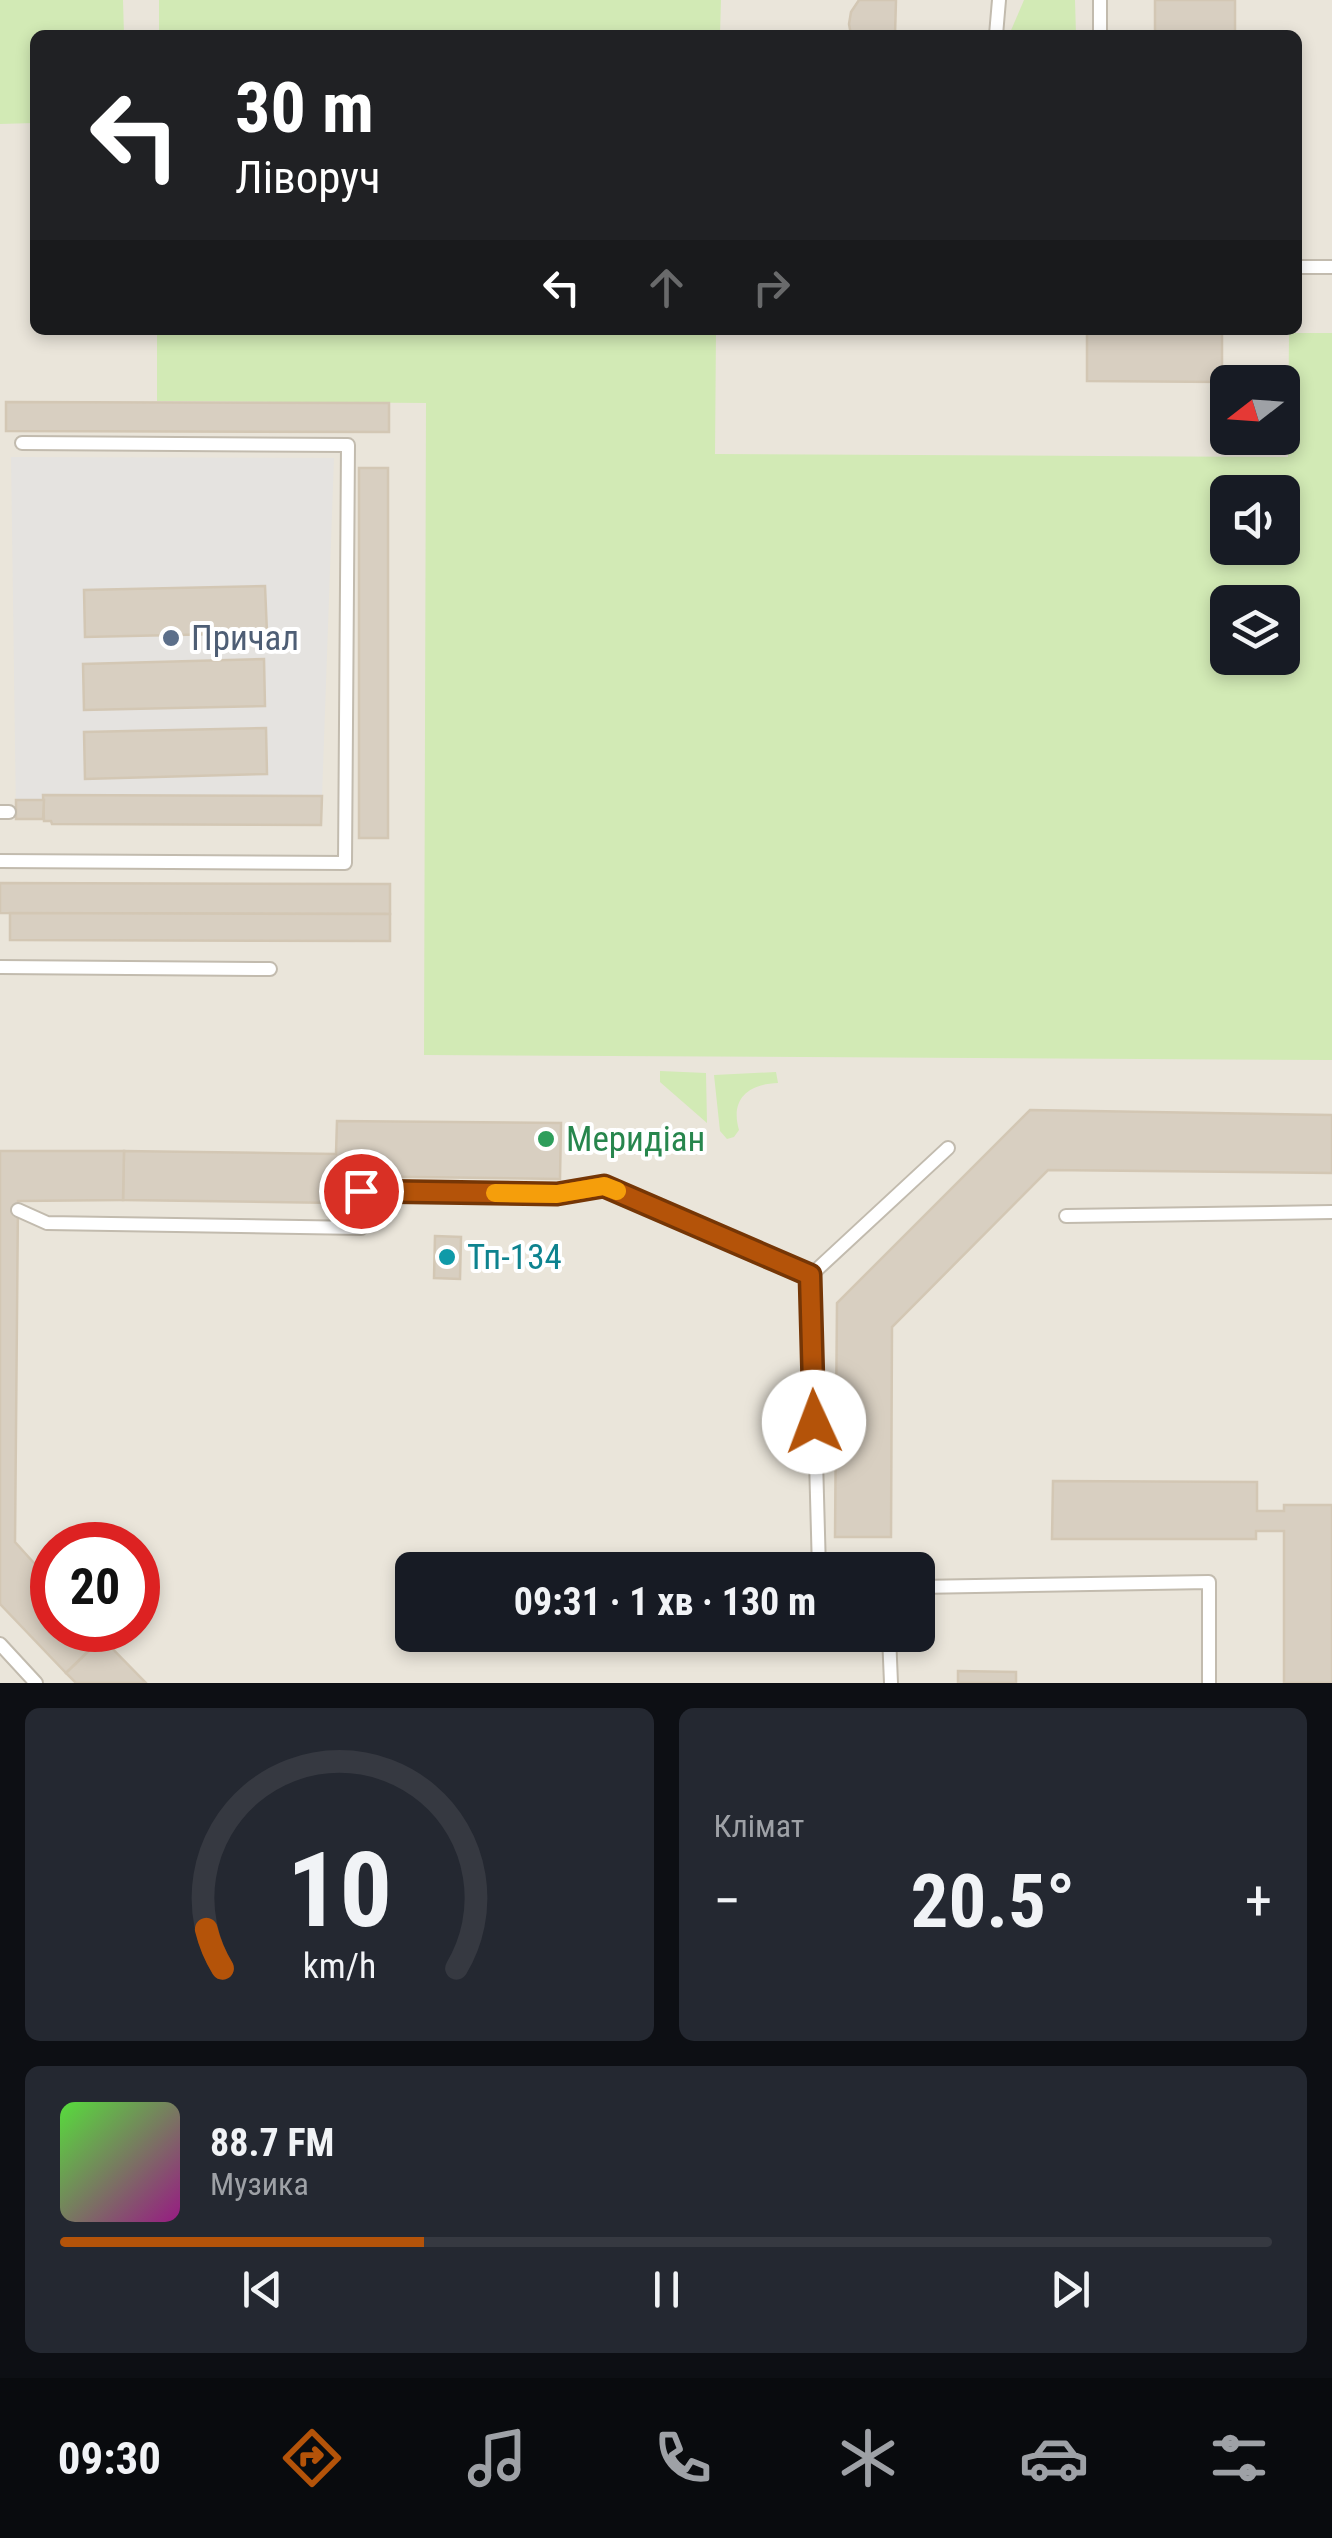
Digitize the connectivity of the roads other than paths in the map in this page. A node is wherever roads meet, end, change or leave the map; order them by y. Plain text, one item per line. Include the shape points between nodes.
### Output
1 (1000, 0) edge
2 (1100, 0) edge
3 (997, 30) edge
4 (1100, 30) edge
5 (1302, 267) edge
6 (1332, 267) edge
7 (22, 444) dead end
8 (0, 861) edge
9 (0, 967) edge
10 (270, 969) dead end
11 (948, 1148) dead end
12 (18, 1210) dead end
13 (1332, 1212) edge
14 (1066, 1216) dead end
15 (810, 1275) junction
16 (818, 1552) edge
17 (935, 1587) edge
18 (0, 1644) edge
19 (889, 1652) edge
20 (36, 1683) edge
21 (890, 1683) edge
22 (1209, 1683) edge

1 - 3 lane
2 - 4 lane
5 - 6 lane
7 - 8 lane via 348,446 346,863
9 - 10 lane
11 - 15 lane
12 - 15 lane via 47,1222 360,1228 361,1191 557,1194 604,1186
13 - 14 lane
15 - 16 lane
17 - 22 lane via 1209,1582
18 - 20 lane
19 - 21 lane

